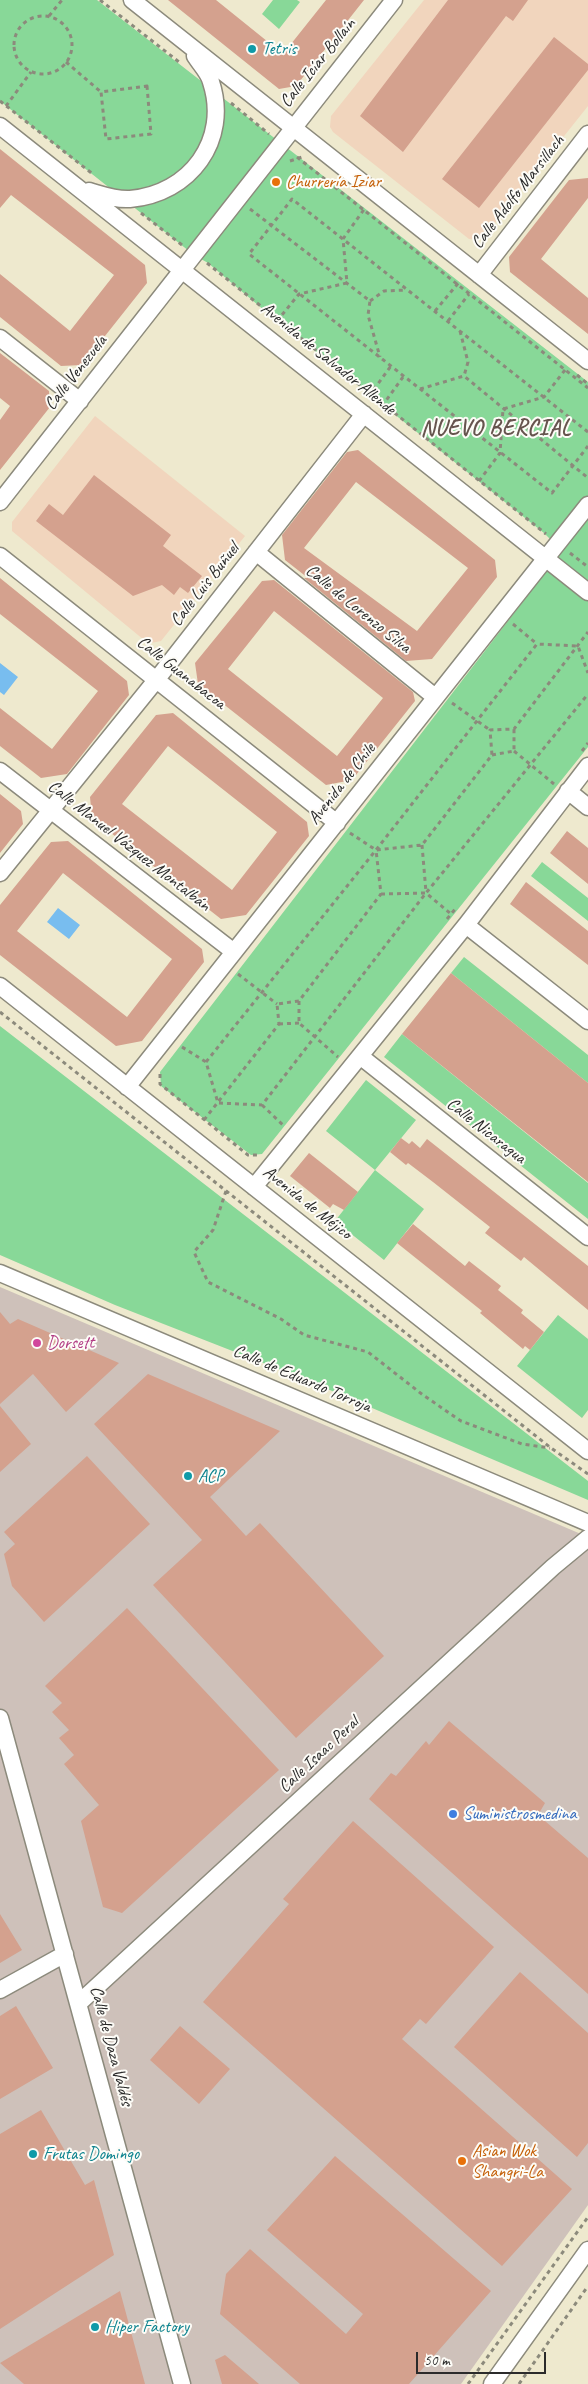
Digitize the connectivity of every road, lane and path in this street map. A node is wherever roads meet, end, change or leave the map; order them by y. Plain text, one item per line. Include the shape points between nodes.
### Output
1 (62, 0) edge
2 (100, 0) edge
3 (132, 0) edge
4 (394, 0) edge
5 (49, 16) junction
6 (188, 45) junction
7 (66, 62) junction
8 (182, 65) dead end
9 (31, 72) junction
10 (212, 89) junction
11 (101, 92) junction
12 (0, 101) edge
13 (6, 106) junction
14 (0, 126) edge
15 (292, 127) junction
16 (281, 143) junction
17 (585, 144) edge
18 (297, 157) junction
19 (283, 166) dead end
20 (102, 182) dead end
21 (82, 189) junction
22 (124, 199) junction
23 (256, 201) dead end
24 (367, 206) junction
25 (250, 209) junction
26 (364, 210) junction
27 (244, 216) dead end
28 (271, 225) junction
29 (343, 238) junction
30 (204, 259) junction
31 (183, 269) junction
32 (479, 275) junction
33 (458, 282) junction
34 (347, 283) junction
35 (408, 290) junction
36 (471, 292) junction
37 (299, 294) junction
38 (370, 301) junction
39 (435, 311) junction
40 (448, 321) junction
41 (276, 322) junction
42 (460, 331) junction
43 (0, 338) edge
44 (380, 358) junction
45 (588, 361) edge
46 (391, 366) junction
47 (566, 368) junction
48 (404, 376) junction
49 (464, 376) junction
50 (588, 384) edge
51 (588, 388) edge
52 (420, 389) junction
53 (544, 397) junction
54 (80, 401) junction
55 (367, 402) junction
56 (383, 404) junction
57 (380, 408) junction
58 (503, 409) junction
59 (588, 432) edge
60 (588, 446) edge
61 (500, 453) junction
62 (448, 463) dead end
63 (573, 466) junction
64 (588, 478) edge
65 (471, 481) dead end
66 (479, 481) junction
67 (478, 487) dead end
68 (0, 502) edge
69 (588, 505) edge
70 (538, 534) dead end
71 (560, 541) junction
72 (256, 552) junction
73 (0, 556) edge
74 (551, 563) junction
75 (588, 567) edge
76 (588, 592) edge
77 (518, 616) dead end
78 (513, 623) junction
79 (507, 630) dead end
80 (588, 632) edge
81 (537, 644) junction
82 (578, 646) junction
83 (588, 673) edge
84 (157, 679) junction
85 (588, 694) edge
86 (457, 695) dead end
87 (451, 702) junction
88 (440, 704) junction
89 (477, 721) junction
90 (514, 729) junction
91 (490, 730) junction
92 (588, 743) edge
93 (514, 751) junction
94 (492, 755) junction
95 (582, 762) edge
96 (530, 765) junction
97 (0, 771) edge
98 (561, 784) junction
99 (551, 789) dead end
100 (588, 807) edge
101 (50, 811) junction
102 (355, 825) dead end
103 (343, 828) junction
104 (343, 840) dead end
105 (422, 845) junction
106 (376, 850) junction
107 (0, 873) edge
108 (426, 893) junction
109 (382, 894) junction
110 (462, 900) dead end
111 (451, 914) junction
112 (445, 922) dead end
113 (466, 925) junction
114 (234, 952) junction
115 (244, 966) dead end
116 (238, 974) junction
117 (233, 981) dead end
118 (0, 986) edge
119 (262, 992) junction
120 (299, 1001) junction
121 (277, 1004) junction
122 (0, 1012) edge
123 (588, 1021) edge
124 (299, 1023) junction
125 (279, 1024) junction
126 (315, 1036) junction
127 (187, 1040) dead end
128 (182, 1047) junction
129 (352, 1053) junction
130 (176, 1054) dead end
131 (339, 1057) junction
132 (206, 1062) junction
133 (333, 1065) dead end
134 (164, 1068) dead end
135 (127, 1087) junction
136 (218, 1103) junction
137 (262, 1105) junction
138 (290, 1119) dead end
139 (204, 1120) junction
140 (284, 1126) junction
141 (279, 1133) dead end
142 (264, 1152) dead end
143 (254, 1186) junction
144 (226, 1190) junction
145 (588, 1236) edge
146 (0, 1273) edge
147 (551, 1448) junction
148 (588, 1451) edge
149 (588, 1474) edge
150 (588, 1523) edge
151 (588, 1538) edge
152 (0, 1718) edge
153 (65, 1954) junction
154 (0, 1990) edge
155 (79, 2003) junction
156 (588, 2217) edge
157 (588, 2250) edge
158 (588, 2286) edge
159 (182, 2384) edge
160 (468, 2384) edge
161 (492, 2384) edge
162 (518, 2384) edge

1 - 5 path
2 - 8 path
3 - 6 street, Avenida de Salvador Allende
4 - 15 street, Calle Icíar Bollaín
5 - 7 path via 64,24 72,38
5 - 9 path via 40,15 24,22 15,36 13,44 18,61
6 - 10 street, Avenida de Salvador Allende via 211,81
6 - 15 street, Avenida de Salvador Allende
7 - 9 path via 54,72
7 - 11 path
9 - 13 path
10 - 16 path
10 - 22 street, Avenida de Salvador Allende via 216,116 212,140 203,158 172,188 152,196
11 - 11 path via 106,139 151,134 147,86
12 - 13 path
13 - 20 path
14 - 21 street, Avenida de Salvador Allende
15 - 16 street
15 - 32 street, Avenida de Salvador Allende
16 - 18 path
16 - 30 street
17 - 32 street, Calle Adolfo Marsillach
18 - 19 path
18 - 24 path via 307,158
18 - 26 path
21 - 22 street, Avenida de Salvador Allende
21 - 31 street, Avenida de Salvador Allende
22 - 30 path
23 - 25 path
24 - 26 path
24 - 33 path
25 - 27 path
25 - 28 path
26 - 29 path
26 - 33 path
28 - 29 path via 292,199
28 - 34 path
28 - 37 path via 249,254
29 - 34 path
29 - 35 path
30 - 31 street
30 - 41 path
31 - 54 street, Calle Venezuela
31 - 55 street, Avenida de Salvador Allende
32 - 45 street, Avenida de Salvador Allende
33 - 36 path
33 - 39 path
34 - 37 path
34 - 38 path
35 - 38 path via 384,291
35 - 39 path
36 - 40 path
36 - 47 path
37 - 41 path
37 - 44 path
38 - 44 path via 368,315
39 - 40 path
40 - 42 path
41 - 55 path
42 - 49 path via 468,362
42 - 53 path
43 - 54 street
44 - 46 path
46 - 48 path
46 - 55 path
47 - 50 path
47 - 51 path
47 - 53 path
48 - 52 path
48 - 56 path
49 - 52 path
49 - 58 path
52 - 61 path
53 - 58 path
53 - 59 path
54 - 68 street, Calle Venezuela
55 - 56 path
55 - 57 path
55 - 72 street, Calle Luis Buñuel
55 - 74 street, Avenida de Salvador Allende
56 - 57 path
56 - 66 path
57 - 62 path
58 - 61 path
58 - 63 path
60 - 63 path
61 - 63 path via 552,493
61 - 66 path
63 - 64 path
65 - 67 path
66 - 71 path
69 - 71 street, Avenida de Chile
70 - 71 path
71 - 74 street, Avenida de Chile
71 - 74 path
71 - 75 path
72 - 84 street, Calle Luis Buñuel
72 - 88 street, Calle de Lorenzo Silva
73 - 84 street, Calle Guanabacoa
74 - 76 street, Avenida de Salvador Allende
74 - 88 street, Avenida de Chile
77 - 78 path
78 - 79 path
78 - 81 path
80 - 82 path
81 - 82 path
81 - 89 path
82 - 83 path
82 - 90 path
84 - 101 street, Calle Luis Buñuel
84 - 103 street, Calle Guanabacoa
85 - 96 path
86 - 87 path
87 - 88 path
87 - 89 path
88 - 103 street, Avenida de Chile
89 - 91 path
89 - 106 path
90 - 91 path
90 - 93 path
91 - 94 path
92 - 95 path
93 - 94 path
93 - 96 path
94 - 105 path
95 - 98 street
96 - 98 path
96 - 108 path
97 - 101 street, Calle Manuel Vázquez Montalbán
98 - 99 path
98 - 100 street
98 - 113 street
101 - 107 street, Calle Luis Buñuel
101 - 114 street, Calle Manuel Vázquez Montalbán
102 - 103 path
103 - 104 path
103 - 106 path
103 - 114 street, Avenida de Chile
105 - 106 path
105 - 108 path
106 - 109 path
106 - 119 path
108 - 109 path
108 - 111 path
108 - 126 path
109 - 120 path
110 - 111 path
111 - 112 path
113 - 123 street
113 - 129 street
114 - 135 street, Avenida de Chile
115 - 116 path
116 - 117 path
116 - 119 path
118 - 135 street, Avenida de Méjico
119 - 121 path
119 - 132 path
120 - 121 path
120 - 124 path
121 - 125 path
122 - 144 path
124 - 125 path
124 - 126 path
125 - 136 path
126 - 131 path
126 - 137 path
127 - 128 path
128 - 130 path
128 - 132 path
129 - 131 path
129 - 143 street
129 - 145 street, Calle Nicaragua
131 - 133 path
132 - 136 path
134 - 139 path via 159,1076 160,1084
135 - 143 street, Avenida de Méjico
136 - 137 path
136 - 139 path
137 - 140 path
138 - 140 path
139 - 142 path via 248,1155
140 - 141 path
143 - 148 street, Avenida de Méjico
144 - 147 path
144 - 147 path via 213,1230 194,1252 208,1282 282,1319 304,1335 368,1352 461,1421 522,1444
146 - 150 street, Calle de Eduardo Torroja
147 - 149 path
151 - 155 street, Calle Isaac Peral
152 - 153 street, Calle de Daza Valdés
153 - 154 street
153 - 155 street, Calle de Daza Valdés
155 - 159 street, Calle de Daza Valdés
156 - 160 path
157 - 161 street
158 - 162 path

